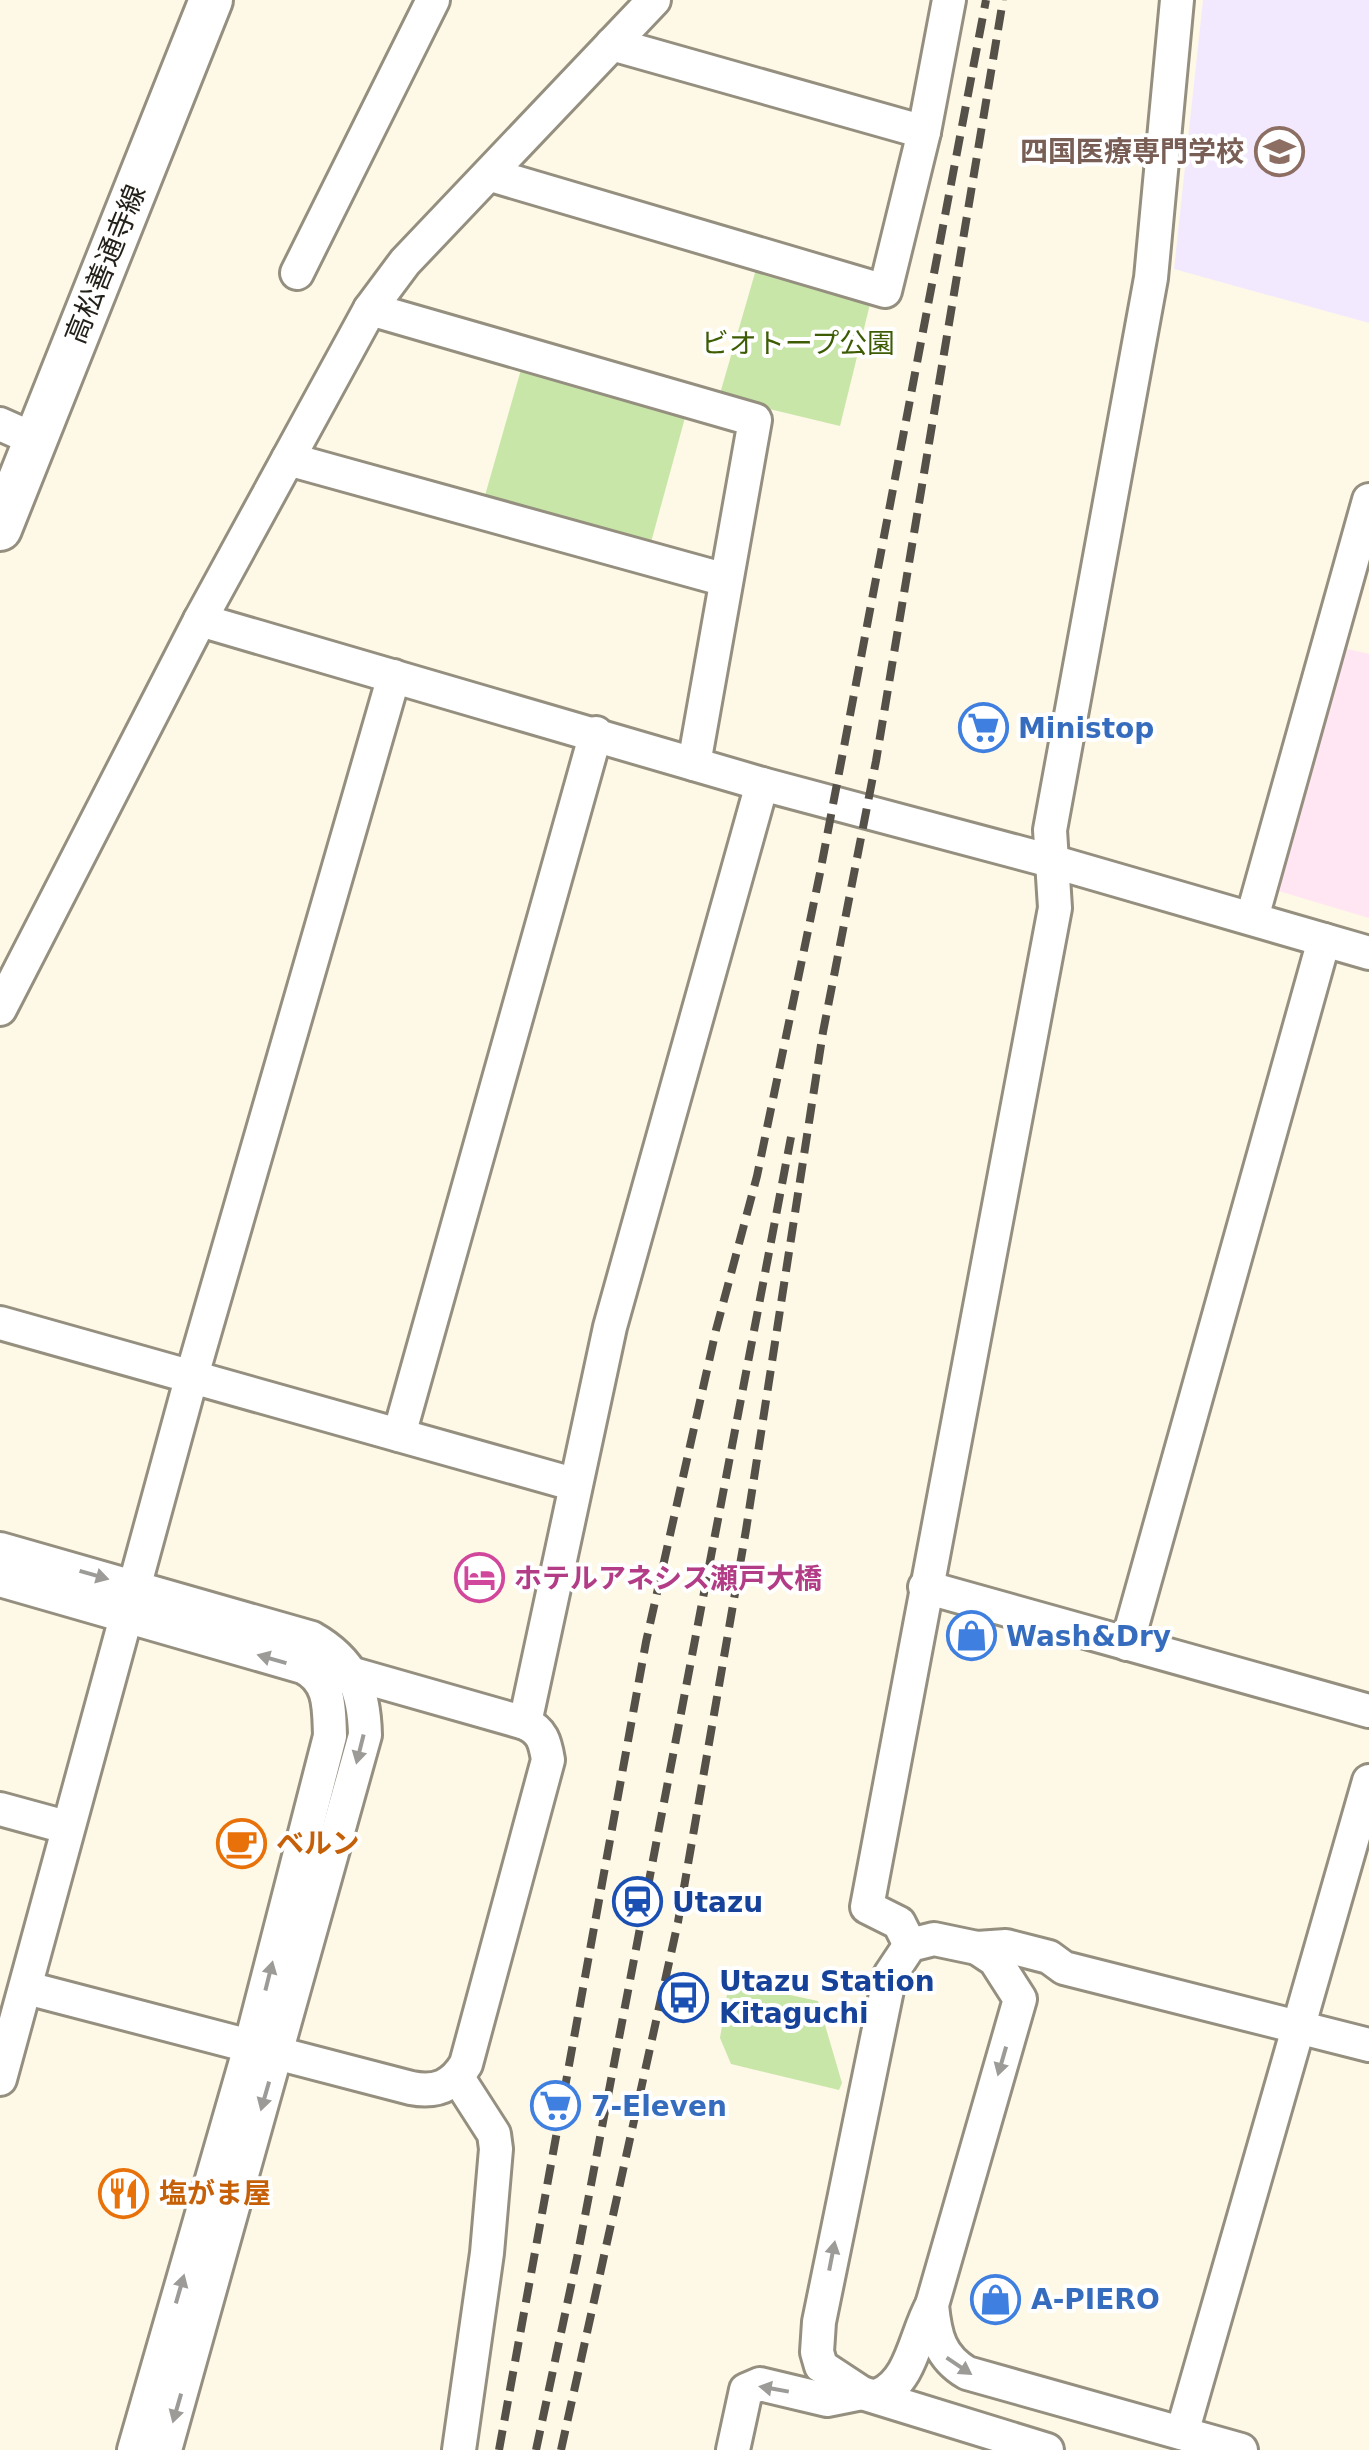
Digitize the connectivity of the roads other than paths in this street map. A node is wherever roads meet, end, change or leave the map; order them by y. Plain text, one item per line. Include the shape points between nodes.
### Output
1 (210, 0) edge
2 (433, 0) edge
3 (654, 0) edge
4 (949, 0) edge
5 (1177, 0) edge
6 (612, 44) junction
7 (924, 132) junction
8 (491, 175) junction
9 (297, 272) dead end
10 (370, 308) junction
11 (18, 432) edge
12 (288, 458) junction
13 (1369, 500) edge
14 (0, 529) edge
15 (726, 580) junction
16 (200, 620) junction
17 (394, 676) junction
18 (596, 732) junction
19 (694, 764) junction
20 (762, 784) junction
21 (1050, 861) junction
22 (1252, 918) junction
23 (1324, 940) junction
24 (1369, 953) edge
25 (0, 1008) edge
26 (0, 1323) edge
27 (192, 1379) junction
28 (399, 1435) junction
29 (573, 1484) junction
30 (0, 1549) edge
31 (0, 1580) edge
32 (925, 1588) junction
33 (132, 1602) junction
34 (1127, 1644) junction
35 (338, 1678) junction
36 (1369, 1711) edge
37 (525, 1723) junction
38 (1369, 1781) edge
39 (0, 1809) edge
40 (66, 1827) junction
41 (910, 1945) junction
42 (977, 1948) junction
43 (1064, 1968) junction
44 (26, 1988) junction
45 (1020, 1998) junction
46 (1298, 2028) junction
47 (1369, 2045) edge
48 (264, 2050) junction
49 (458, 2078) junction
50 (0, 2079) edge
51 (932, 2306) junction
52 (871, 2394) junction
53 (1182, 2433) junction
54 (134, 2450) edge
55 (165, 2450) edge
56 (459, 2450) edge
57 (734, 2450) edge
58 (1048, 2450) edge
59 (1240, 2450) edge

1 - 11 main road, 高松善通寺線
2 - 9 street
3 - 6 street
4 - 7 street
5 - 21 street via 1151,278 1050,830
6 - 7 street
6 - 8 street
7 - 8 street via 884,291
8 - 10 street via 405,262
10 - 12 street
10 - 15 street via 755,420
11 - 14 main road, 高松善通寺線
12 - 15 street
12 - 16 street
13 - 22 street
15 - 19 street
16 - 17 street
16 - 25 street
17 - 18 street
17 - 27 street
18 - 19 street
18 - 28 street
19 - 20 street
20 - 21 street
20 - 29 street via 610,1327
21 - 22 street
21 - 32 street via 1055,908
22 - 23 street
23 - 24 street
23 - 34 street
26 - 27 street
27 - 28 street
27 - 33 street
28 - 29 street
29 - 37 street
30 -> 33 street
31 - 33 street
32 - 34 street
32 - 41 street via 866,1907 899,1923
33 - 35 street via 312,1638 346,1662
33 - 40 street
34 - 36 street
35 - 37 street
35 - 48 street
37 - 49 street via 538,1729 548,1760
38 - 46 street
39 - 40 street
40 - 44 street
41 - 42 street via 934,1939
52 -> 41 street via 821,2366 818,2322 890,1975
42 - 43 street via 1006,1946
42 - 45 street via 995,1960
43 - 45 street
43 - 46 street
44 - 48 street
44 - 50 street
45 -> 51 street
46 - 47 street
46 - 53 street
48 - 49 street via 422,2090
54 -> 48 street
48 -> 55 street
49 - 56 street via 494,2134 496,2149
51 - 52 street via 904,2376 894,2388
51 -> 53 street via 939,2346 968,2373
52 -> 57 street via 827,2400 760,2384 746,2390
52 - 58 street
53 - 59 street

